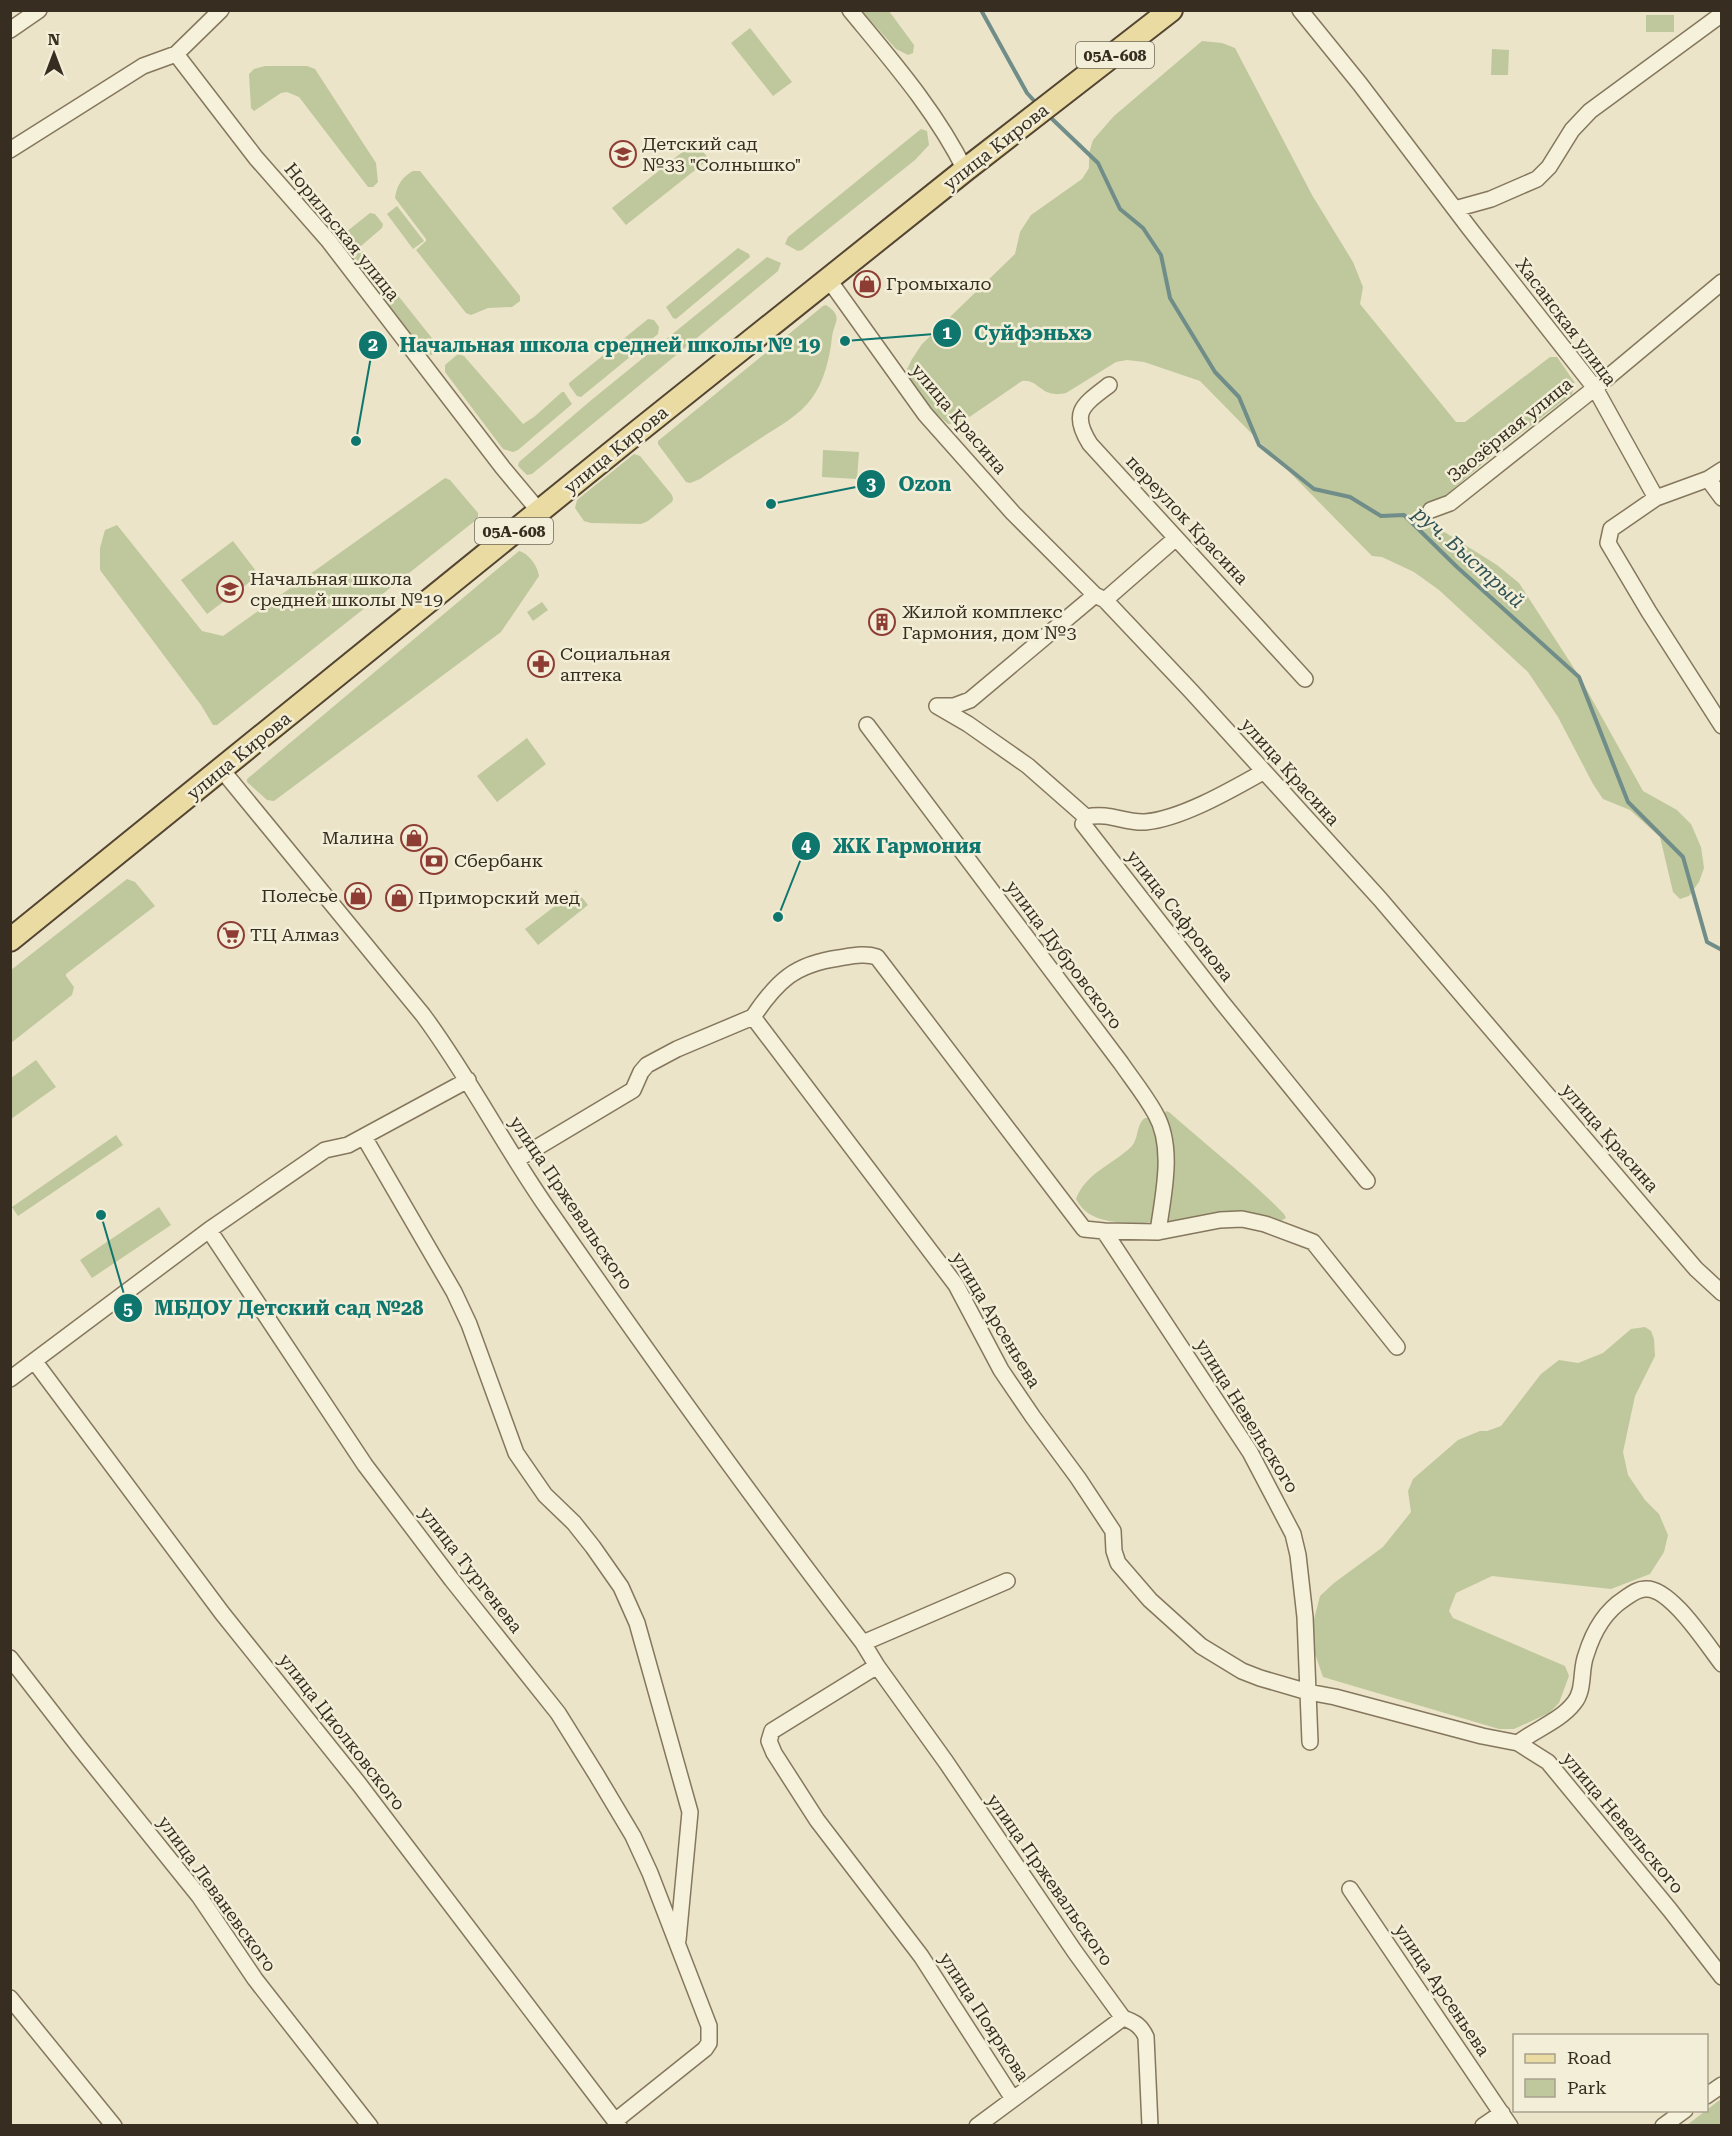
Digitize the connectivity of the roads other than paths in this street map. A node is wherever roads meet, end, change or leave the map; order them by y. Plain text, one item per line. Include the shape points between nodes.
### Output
1 (39, 10) edge
2 (221, 10) edge
3 (850, 10) edge
4 (1171, 10) edge
5 (1300, 10) edge
6 (1722, 14) edge
7 (10, 30) edge
8 (176, 54) junction
9 (10, 150) edge
10 (965, 170) junction
11 (1455, 209) junction
12 (829, 280) junction
13 (1722, 282) edge
14 (1109, 385) dead end
15 (1595, 388) junction
16 (1715, 475) edge
17 (1656, 498) junction
18 (1722, 498) edge
19 (1431, 510) dead end
20 (539, 511) junction
21 (1176, 538) junction
22 (1100, 598) junction
23 (1305, 679) dead end
24 (867, 725) dead end
25 (1722, 726) edge
26 (222, 770) junction
27 (1263, 772) junction
28 (1086, 817) junction
29 (10, 940) edge
30 (753, 1017) junction
31 (468, 1080) junction
32 (364, 1137) junction
33 (516, 1160) junction
34 (1367, 1181) dead end
35 (209, 1230) junction
36 (1104, 1231) junction
37 (1158, 1232) junction
38 (1722, 1293) edge
39 (1397, 1347) dead end
40 (35, 1362) junction
41 (10, 1379) edge
42 (1007, 1581) dead end
43 (862, 1643) junction
44 (10, 1658) edge
45 (1720, 1661) edge
46 (877, 1666) junction
47 (1308, 1692) junction
48 (1310, 1742) dead end
49 (1518, 1743) junction
50 (1350, 1889) dead end
51 (677, 1946) junction
52 (1722, 1977) edge
53 (10, 1998) edge
54 (1123, 2018) junction
55 (1722, 2085) edge
56 (1708, 2095) edge
57 (1013, 2099) junction
58 (1682, 2112) edge
59 (1506, 2119) edge
60 (617, 2123) edge
61 (114, 2126) edge
62 (370, 2126) edge
63 (977, 2126) edge
64 (1150, 2126) edge
65 (1483, 2126) edge
66 (1662, 2126) edge

1 - 7 street
2 - 8 street
3 - 10 street via 933,115
4 - 10 main road, улица Кирова / 05А-608
5 - 11 street, Хасанская улица
6 - 11 street via 1590,111 1537,179
8 - 9 street via 143,66
8 - 20 street, Норильская улица via 256,158 328,240
10 - 12 main road, улица Кирова / 05А-608
11 - 15 street, Хасанская улица
12 - 20 main road, улица Кирова / 05А-608
12 - 22 street, улица Красина via 925,414 1013,513
13 - 15 street, Заозёрная улица
14 - 21 street, переулок Красина via 1083,405 1081,430
15 - 17 street, Хасанская улица
15 - 19 street, Заозёрная улица via 1450,503
16 - 17 street
16 - 18 street
17 - 25 street via 1611,529 1608,543
20 - 26 main road, улица Кирова / 05А-608
21 - 22 street
21 - 23 street, переулок Красина
22 - 27 street, улица Красина
22 - 28 street, улица Сафронова via 970,700 954,706 937,706 1028,766
24 - 37 street, улица Дубровского via 1156,1114 1165,1139 1165,1185
26 - 29 main road, улица Кирова / 05А-608
26 - 31 street, улица Пржевальского via 423,1015
27 - 28 street via 1225,793 1160,819 1141,822 1106,815
27 - 38 street, улица Красина via 1380,899 1696,1269
28 - 34 street, улица Сафронова via 1083,824
30 - 33 street via 646,1065 633,1090
30 - 36 street via 776,986 801,968 860,955 877,957 1084,1229
30 - 47 street, улица Арсеньева via 956,1285 1001,1370 1113,1531 1118,1563 1150,1600 1201,1646 1242,1671
31 - 32 street
31 - 33 street, улица Пржевальского
32 - 35 street via 325,1150
32 - 51 street via 454,1292 516,1453 545,1495 593,1547 621,1587 637,1623 690,1812
33 - 43 street, улица Пржевальского via 751,1496
35 - 40 street
35 - 51 street, улица Тургенева via 365,1465 558,1713 633,1836
36 - 37 street
36 - 47 street, улица Невельского via 1250,1452 1293,1534 1303,1596
37 - 39 street via 1242,1219 1313,1242
40 - 41 street
40 - 60 street, улица Циолковского via 222,1613 359,1784
42 - 43 street
43 - 46 street, улица Пржевальского
44 - 62 street, улица Леваневского via 199,1896 255,1979
45 - 49 street via 1672,1601 1657,1591 1637,1591 1613,1607 1599,1623 1586,1655 1575,1703
46 - 54 street, улица Пржевальского
46 - 57 street, улица Пояркова via 772,1731 769,1741 817,1820 921,1956
47 - 48 street
47 - 49 street, улица Невельского
49 - 52 street, улица Невельского via 1558,1772
50 - 59 street, улица Арсеньева
51 - 60 street, улица Тургенева via 709,2026 709,2043
53 - 61 street
54 - 57 street, улица Пояркова
54 - 64 street, улица Пржевальского via 1142,2028 1146,2037
55 - 56 street
57 - 63 street, улица Пояркова
58 - 66 street
59 - 65 street, улица Арсеньева

